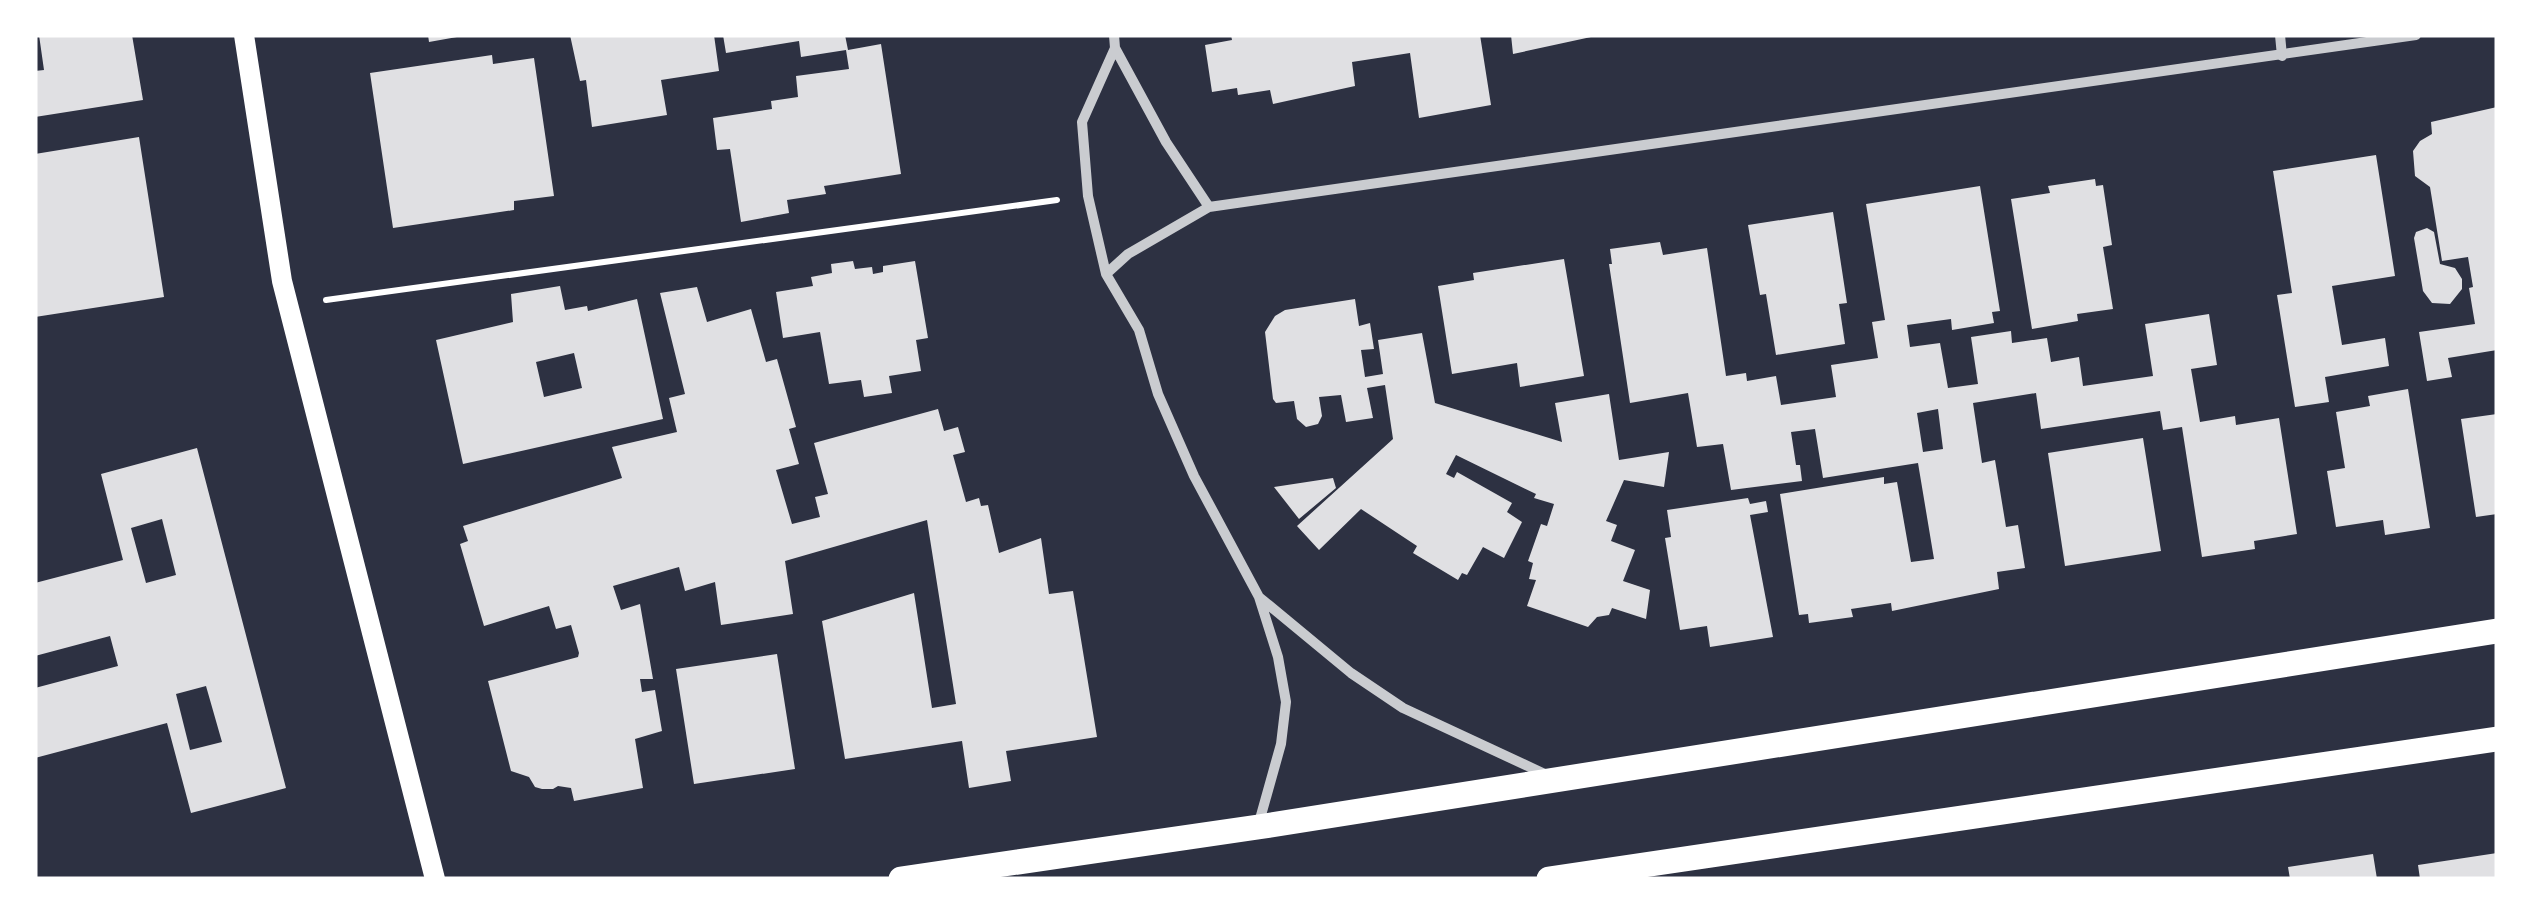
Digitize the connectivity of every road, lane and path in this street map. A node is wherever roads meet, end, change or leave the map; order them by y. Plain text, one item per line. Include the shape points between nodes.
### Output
1 (244, 35) edge
2 (1114, 35) edge
3 (2280, 35) edge
4 (2416, 35) edge
5 (1114, 48) junction
6 (2282, 56) junction
7 (1088, 196) junction
8 (1209, 206) junction
9 (1106, 274) junction
10 (288, 305) junction
11 (1259, 598) junction
12 (2497, 632) edge
13 (2497, 739) edge
14 (1554, 778) junction
15 (1258, 826) junction
16 (435, 879) edge
17 (902, 879) edge
18 (1549, 879) edge

1 - 10 main road
2 - 5 street
3 - 6 street
4 - 6 street
5 - 7 street via 1082,122
5 - 8 street
6 - 8 street
7 - 9 street
7 - 10 path
8 - 9 street
9 - 11 street via 1138,330 1194,476
10 - 16 main road
11 - 14 street via 1403,708
11 - 15 street via 1286,702
12 - 14 main road
13 - 18 main road
14 - 15 main road
15 - 17 main road

